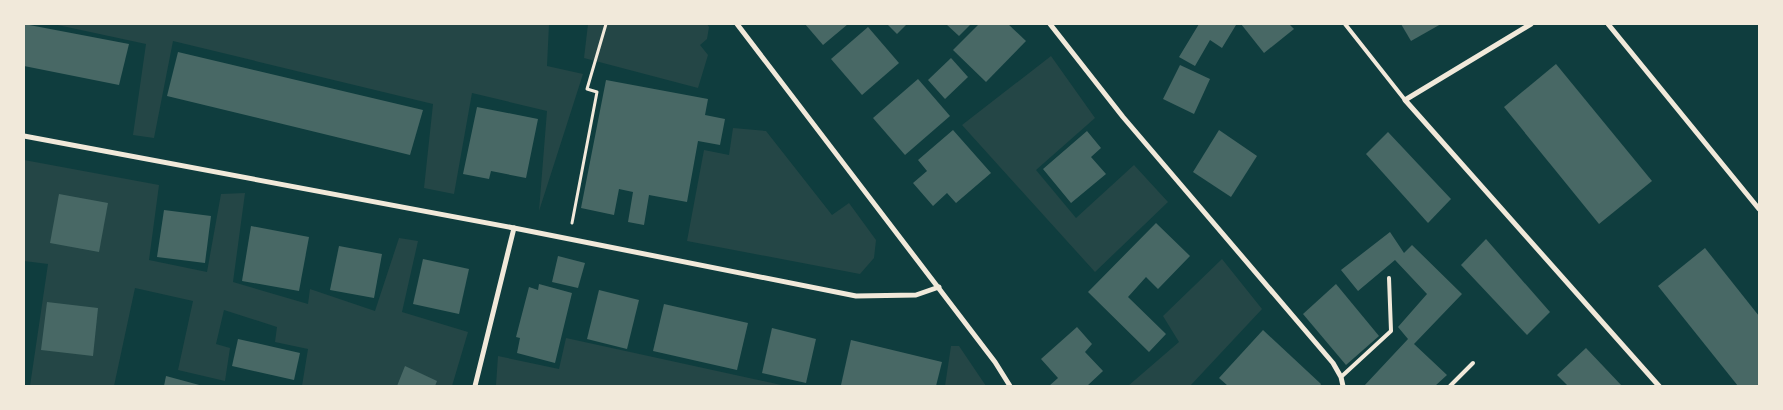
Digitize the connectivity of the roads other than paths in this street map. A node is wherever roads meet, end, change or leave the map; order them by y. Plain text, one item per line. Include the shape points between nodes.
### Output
1 (737, 24) edge
2 (1050, 24) edge
3 (1346, 24) edge
4 (1531, 24) edge
5 (1608, 24) edge
6 (1405, 100) junction
7 (24, 136) edge
8 (1759, 209) edge
9 (514, 228) junction
10 (1389, 278) dead end
11 (939, 288) junction
12 (1472, 363) dead end
13 (1341, 377) junction
14 (475, 386) edge
15 (1010, 386) edge
16 (1343, 386) edge
17 (1450, 386) edge
18 (1659, 386) edge

1 - 11 street
2 - 13 street via 1123,117 1333,363
3 - 6 lane
4 - 6 street
5 - 8 street
6 - 18 street
7 - 9 street
9 - 11 street via 856,296 916,295
9 - 14 street
10 - 13 lane via 1391,331
11 - 15 street
12 - 17 lane
13 - 16 street

